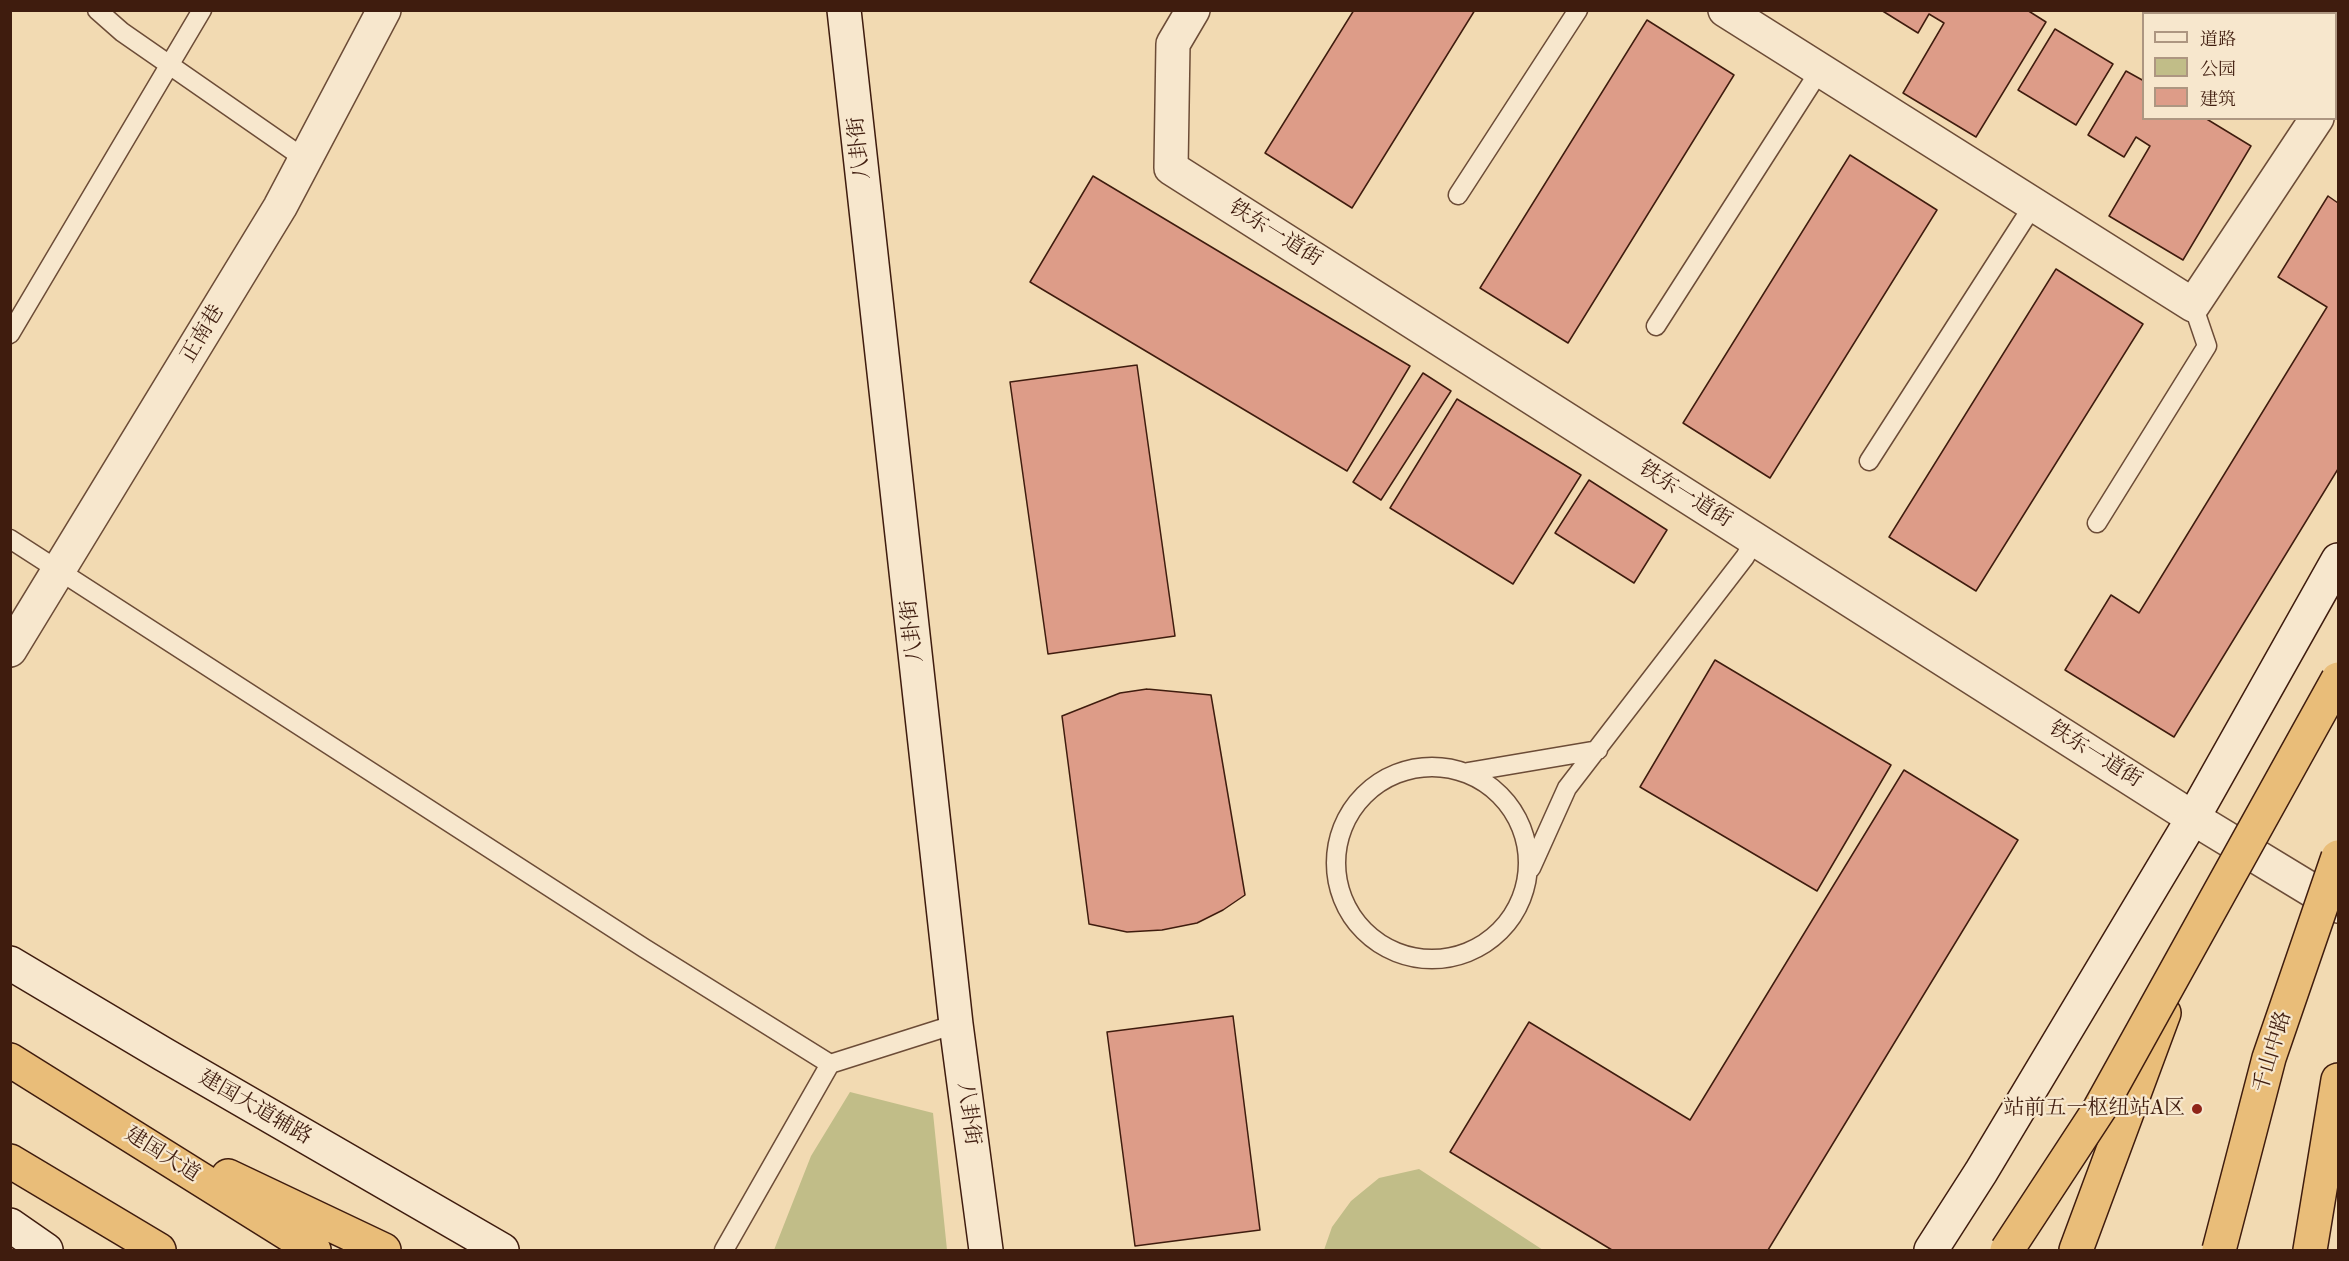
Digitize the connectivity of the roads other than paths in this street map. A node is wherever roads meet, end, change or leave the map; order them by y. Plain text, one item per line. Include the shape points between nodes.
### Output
1 (97, 10) edge
2 (202, 10) edge
3 (384, 10) edge
4 (844, 10) edge
5 (1193, 10) edge
6 (1578, 10) edge
7 (1725, 10) edge
8 (170, 66) junction
9 (1820, 70) junction
10 (2316, 120) edge
11 (305, 159) junction
12 (1458, 195) dead end
13 (2034, 204) junction
14 (2193, 305) junction
15 (1656, 326) dead end
16 (10, 334) edge
17 (1869, 461) dead end
18 (2097, 523) dead end
19 (10, 539) edge
20 (1755, 539) junction
21 (2338, 560) edge
22 (60, 569) junction
23 (10, 650) edge
24 (2338, 679) edge
25 (1598, 750) junction
26 (1468, 772) junction
27 (2193, 818) junction
28 (2338, 857) edge
29 (1529, 872) junction
30 (2338, 906) edge
31 (2186, 952) junction
32 (10, 963) edge
33 (956, 1024) junction
34 (10, 1060) edge
35 (830, 1064) junction
36 (2338, 1080) edge
37 (85, 1106) junction
38 (10, 1161) edge
39 (10, 1226) edge
40 (46, 1251) edge
41 (159, 1251) edge
42 (314, 1251) edge
43 (384, 1251) edge
44 (502, 1251) edge
45 (724, 1251) edge
46 (986, 1251) edge
47 (1931, 1251) edge
48 (2007, 1251) edge
49 (2076, 1251) edge
50 (2219, 1251) edge
51 (2310, 1251) edge

1 - 8 lane
2 - 8 lane
3 - 11 street, 正南巷
4 - 33 street, 八卦街
5 - 20 street, 铁东一道街 via 1173,44 1171,168
6 - 12 lane
7 - 9 street
8 - 11 lane
8 - 16 lane
9 - 13 street
9 - 15 lane
10 - 14 street
11 - 22 street, 正南巷 via 280,207
13 - 14 street
13 - 17 lane
14 - 18 lane via 2206,345
19 - 22 lane
20 - 25 lane
20 - 27 street, 铁东一道街
21 - 27 street
22 - 23 street, 正南巷
22 - 35 lane via 644,948
24 - 31 main road, bridge
25 - 26 lane
25 - 29 lane via 1567,789
26 - 29 lane via 1495,788 1515,812 1527,841
26 - 29 lane via 1438,765 1406,769 1376,783 1353,807 1339,836 1335,869 1343,901 1361,929 1387,949 1418,959 1450,958 1479,948 1504,929 1521,902
27 - 30 street, 铁东一道街
27 - 47 street
28 - 50 main road, 千山中路, bridge via 2269,1058
31 - 48 main road, bridge via 2100,1108
31 - 49 main road, bridge
32 - 44 street, 建国大道辅路
33 - 35 lane
33 - 46 street, 八卦街
34 - 37 main road, 建国大道
35 - 45 lane
36 - 51 main road
37 - 42 main road, 建国大道
37 - 43 main road
38 - 41 main road
39 - 40 street

